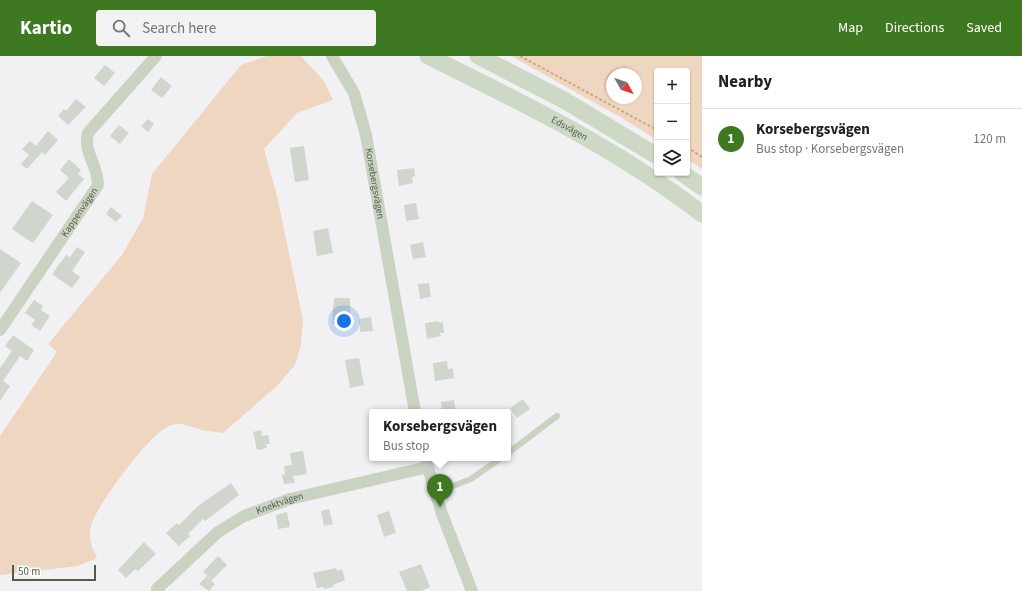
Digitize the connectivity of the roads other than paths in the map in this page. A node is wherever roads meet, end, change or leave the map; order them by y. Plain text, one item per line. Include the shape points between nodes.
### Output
1 (156, 56) edge
2 (332, 56) edge
3 (428, 56) edge
4 (478, 56) edge
5 (654, 154) edge
6 (686, 176) edge
7 (702, 187) edge
8 (702, 214) edge
9 (0, 330) edge
10 (414, 409) edge
11 (557, 416) dead end
12 (511, 451) edge
13 (497, 461) edge
14 (426, 462) edge
15 (435, 493) junction
16 (157, 589) dead end
17 (472, 591) edge

1 - 9 street, Kappenvägen via 88,133 86,142 98,185
2 - 10 street, Korsebergsvägen via 354,93 366,135
3 - 8 main road, Edsvägen via 565,126 636,167
4 - 5 main road via 564,100
6 - 7 main road
11 - 12 lane
13 - 15 lane via 471,479
14 - 15 street
14 - 16 street, Knektvägen via 290,499 250,513 218,532
15 - 17 street

